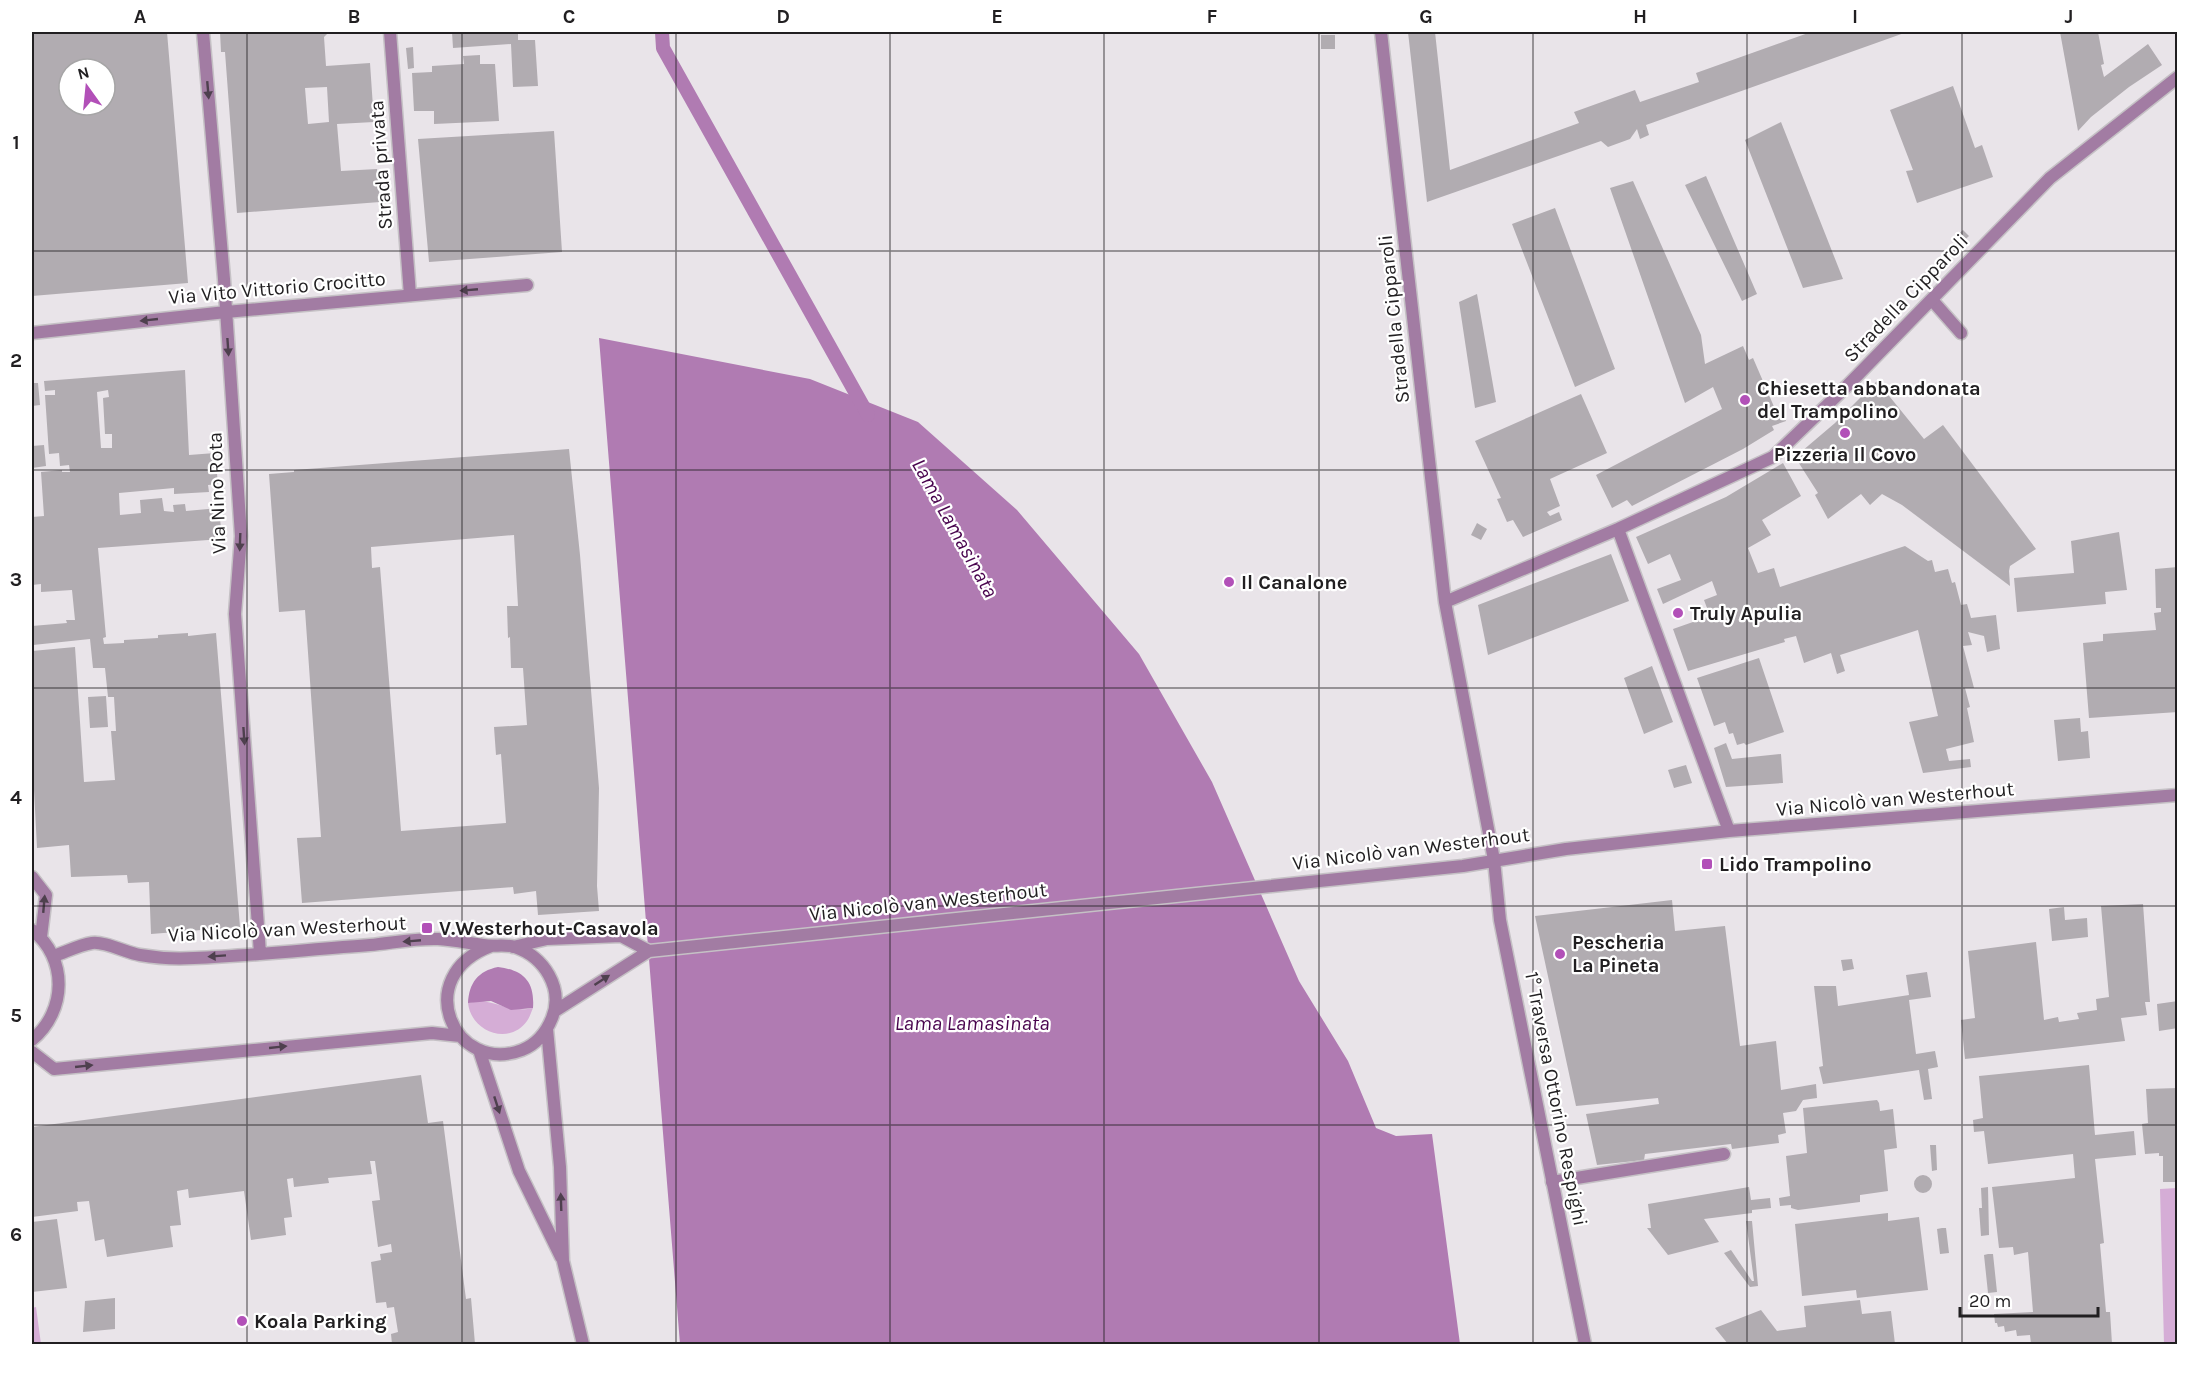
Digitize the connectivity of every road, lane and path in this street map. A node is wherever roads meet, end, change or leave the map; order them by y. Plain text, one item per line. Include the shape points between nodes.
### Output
1 (203, 32) edge
2 (390, 32) edge
3 (1381, 32) edge
4 (2178, 77) edge
5 (527, 285) dead end
6 (410, 295) junction
7 (1932, 300) junction
8 (226, 312) junction
9 (32, 333) edge
10 (1961, 333) dead end
11 (1618, 529) junction
12 (1445, 602) junction
13 (2178, 795) edge
14 (1729, 831) junction
15 (1494, 860) junction
16 (32, 877) edge
17 (36, 933) edge
18 (491, 946) junction
19 (513, 946) junction
20 (649, 951) junction
21 (260, 953) junction
22 (54, 956) junction
23 (555, 1011) junction
24 (547, 1029) junction
25 (460, 1036) junction
26 (32, 1040) edge
27 (479, 1050) junction
28 (32, 1052) edge
29 (1725, 1154) dead end
30 (1552, 1182) junction
31 (563, 1261) junction
32 (583, 1344) edge
33 (1585, 1344) edge

1 -> 8 street, Via Nino Rota
2 - 6 street, Strada privata
3 - 12 street, Stradella Cipparoli
4 - 7 street, Stradella Cipparoli via 2050,178
5 -> 6 street, Via Vito Vittorio Crocitto
6 - 8 street, Via Vito Vittorio Crocitto
7 - 10 street
7 - 11 street, Stradella Cipparoli via 1773,457
8 -> 9 street, Via Vito Vittorio Crocitto
8 -> 21 street, Via Nino Rota via 241,536 235,614
11 - 12 street, Stradella Cipparoli
11 - 14 street
12 - 15 street, Stradella Cipparoli
13 - 14 street, Via Nicolò van Westerhout
14 - 15 street, Via Nicolò van Westerhout
15 - 20 street, Via Nicolò van Westerhout
15 - 30 street, 1° Traversa Ottorino Respighi via 1500,920
17 -> 16 street via 46,895
17 - 22 street
18 - 19 street, Via Nicolò van Westerhout
18 -> 21 street, Via Nicolò van Westerhout via 437,939
18 - 25 street, Via Nicolò van Westerhout via 462,962 447,990 451,1022
19 - 20 street, Via Nicolò van Westerhout via 547,939 621,936
19 - 23 street via 542,964 551,978
23 -> 20 street, Via Nicolò van Westerhout
21 -> 22 street, Via Nicolò van Westerhout via 193,958 140,955 94,942
22 - 26 street via 59,997 52,1016
23 - 24 street, Via Nicolò van Westerhout
24 - 27 street, Via Nicolò van Westerhout via 537,1041 509,1054
31 -> 24 street via 560,1167
25 - 27 street, Via Nicolò van Westerhout
28 -> 25 street via 54,1069 432,1033
27 -> 31 street via 519,1171
29 - 30 street
30 - 33 street, 1° Traversa Ottorino Respighi
31 - 32 street

